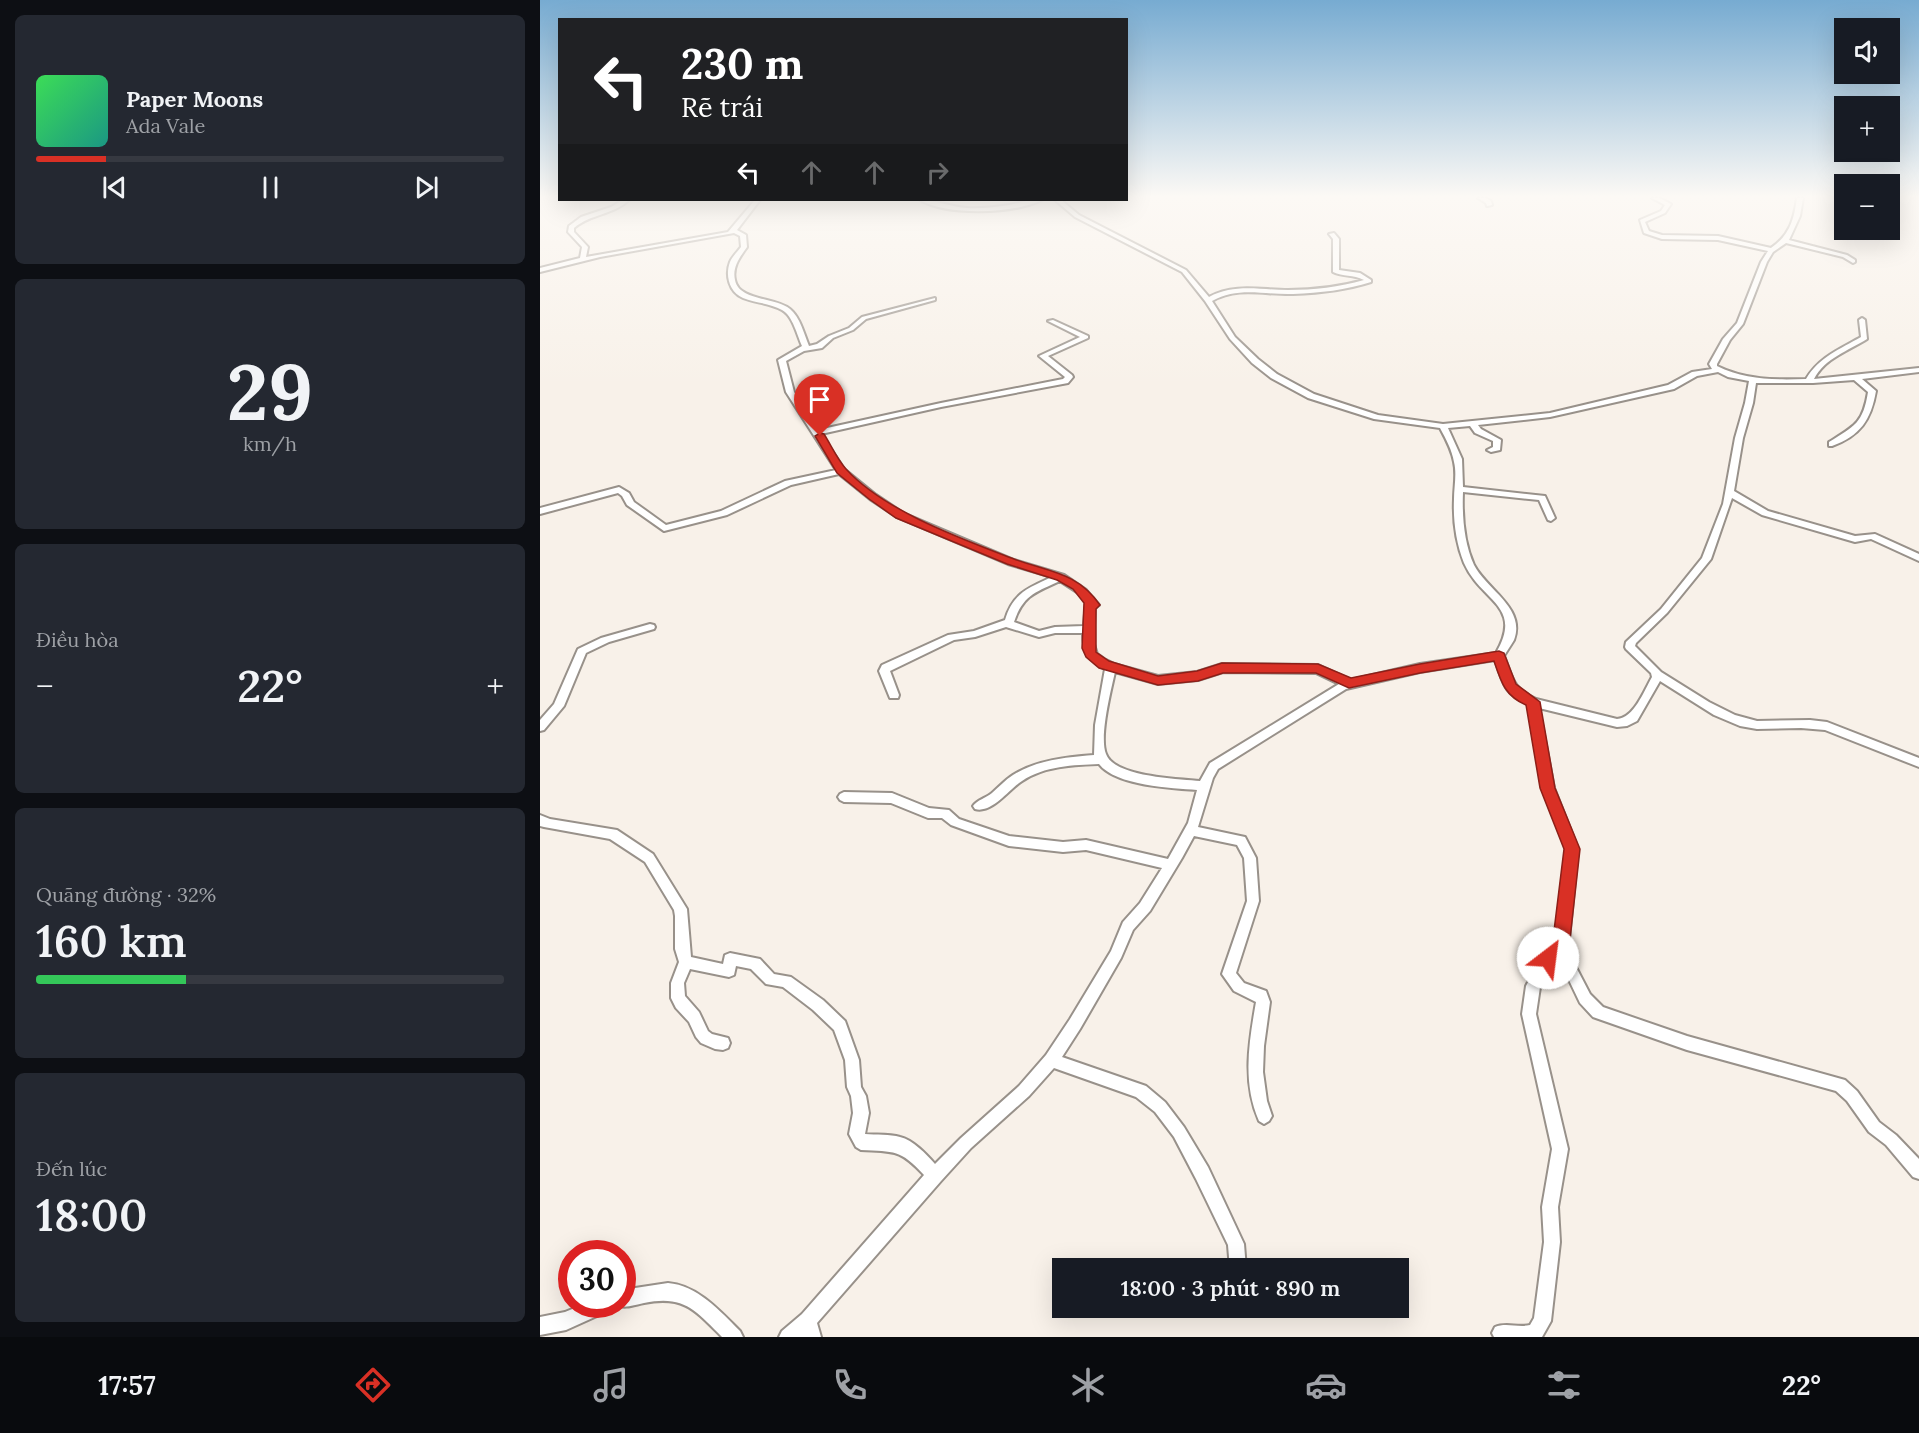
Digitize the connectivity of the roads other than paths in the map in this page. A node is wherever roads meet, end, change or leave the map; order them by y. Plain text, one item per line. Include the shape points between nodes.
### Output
1 (578, 260) edge
2 (734, 260) edge
3 (1163, 260) edge
4 (1336, 260) edge
5 (1765, 260) edge
6 (540, 270) edge
7 (933, 299) dead end
8 (1208, 300) junction
9 (1862, 320) dead end
10 (1051, 321) dead end
11 (804, 349) junction
12 (1717, 370) junction
13 (1919, 370) edge
14 (1854, 377) junction
15 (1753, 380) junction
16 (1809, 381) junction
17 (1472, 422) junction
18 (1443, 426) junction
19 (818, 432) junction
20 (1832, 444) dead end
21 (1491, 450) dead end
22 (841, 471) junction
23 (1460, 489) junction
24 (1730, 493) junction
25 (540, 511) edge
26 (1551, 518) dead end
27 (1919, 558) edge
28 (1061, 577) junction
29 (1009, 623) junction
30 (650, 627) dead end
31 (1088, 629) junction
32 (1499, 656) junction
33 (1111, 667) junction
34 (1657, 674) junction
35 (1349, 684) junction
36 (894, 695) dead end
37 (1533, 702) junction
38 (540, 727) edge
39 (1102, 759) junction
40 (1919, 763) edge
41 (1204, 786) junction
42 (844, 797) dead end
43 (979, 806) dead end
44 (540, 820) edge
45 (1191, 830) junction
46 (1170, 865) junction
47 (1558, 947) junction
48 (686, 962) junction
49 (723, 1043) dead end
50 (1051, 1060) junction
51 (1264, 1116) dead end
52 (1919, 1171) edge
53 (935, 1175) junction
54 (1237, 1258) edge
55 (636, 1297) edge
56 (573, 1318) edge
57 (540, 1326) edge
58 (810, 1329) edge
59 (1502, 1334) dead end
60 (734, 1337) edge
61 (788, 1337) edge

1 - 6 street
2 - 11 street via 731,278 734,288 744,296 786,309 806,343
3 - 8 street via 1184,271
4 - 8 street via 1336,272 1361,275 1369,281 1291,291 1240,290
5 - 12 street via 1740,324 1713,364
7 - 11 street via 864,318 819,346
8 - 18 street via 1244,351 1274,376 1302,392 1377,417
9 - 16 street via 1865,338 1824,360
10 - 19 street via 1086,337 1043,356 1069,377 1065,381
11 - 19 street via 785,357 781,363 790,392
12 - 15 street
12 - 17 street via 1695,374 1671,387 1587,408
13 - 14 street
14 - 16 street
14 - 20 street via 1872,391 1869,410 1862,425
15 - 16 street
15 - 24 street via 1738,438
17 - 18 street
17 - 21 street via 1478,431 1497,440 1497,448
18 - 23 street via 1457,456
19 - 22 street
22 - 25 street via 788,483 724,513 669,528 660,527 619,490
22 - 28 street via 900,515 1011,562
23 - 26 street via 1542,498
23 - 32 street via 1459,530 1469,565 1511,616 1511,633
24 - 27 street via 1765,513 1855,539 1872,536
24 - 34 street via 1706,559 1664,611 1631,642 1630,647
28 - 29 street via 1019,598
28 - 31 street via 1094,605 1090,604
29 - 31 street via 1039,634
29 - 36 street via 952,637 888,666 884,670
30 - 38 street via 582,651 559,706
31 - 33 street via 1091,654
32 - 35 street
32 - 37 street via 1510,687
33 - 35 street via 1158,680 1198,676 1222,668 1318,669
33 - 39 street via 1100,722
34 - 37 street via 1633,718 1623,723
34 - 40 street via 1704,704 1748,723 1827,726
35 - 41 street via 1214,766
37 - 47 street via 1548,788 1572,849
39 - 41 street via 1147,781
39 - 43 street via 1061,763 1023,775
41 - 45 street
42 - 46 street via 892,798 928,813 945,813 955,822 1019,843 1086,845
44 - 48 street via 609,832 649,858 680,909
45 - 46 street
45 - 51 street via 1241,841 1250,858 1253,901 1229,974 1239,987 1256,992 1263,1002 1254,1060 1255,1091
46 - 50 street via 1145,907 1128,926 1116,954
47 - 52 street via 1588,1004 1598,1012 1688,1043 1840,1085
47 - 59 street via 1533,986 1529,1014 1560,1149 1550,1207 1552,1242 1545,1303 1542,1321 1535,1332
48 - 49 street via 677,983 679,1000 694,1017 703,1037
48 - 53 street via 729,971 730,959 755,963 771,980 786,981 832,1016 840,1026 852,1060 861,1113 859,1139 865,1144 899,1144
50 - 53 street via 1024,1091
50 - 54 street via 1141,1091 1160,1107 1202,1173 1236,1244
53 - 58 street
55 - 60 street via 677,1292 709,1312
56 - 57 street
58 - 61 street

